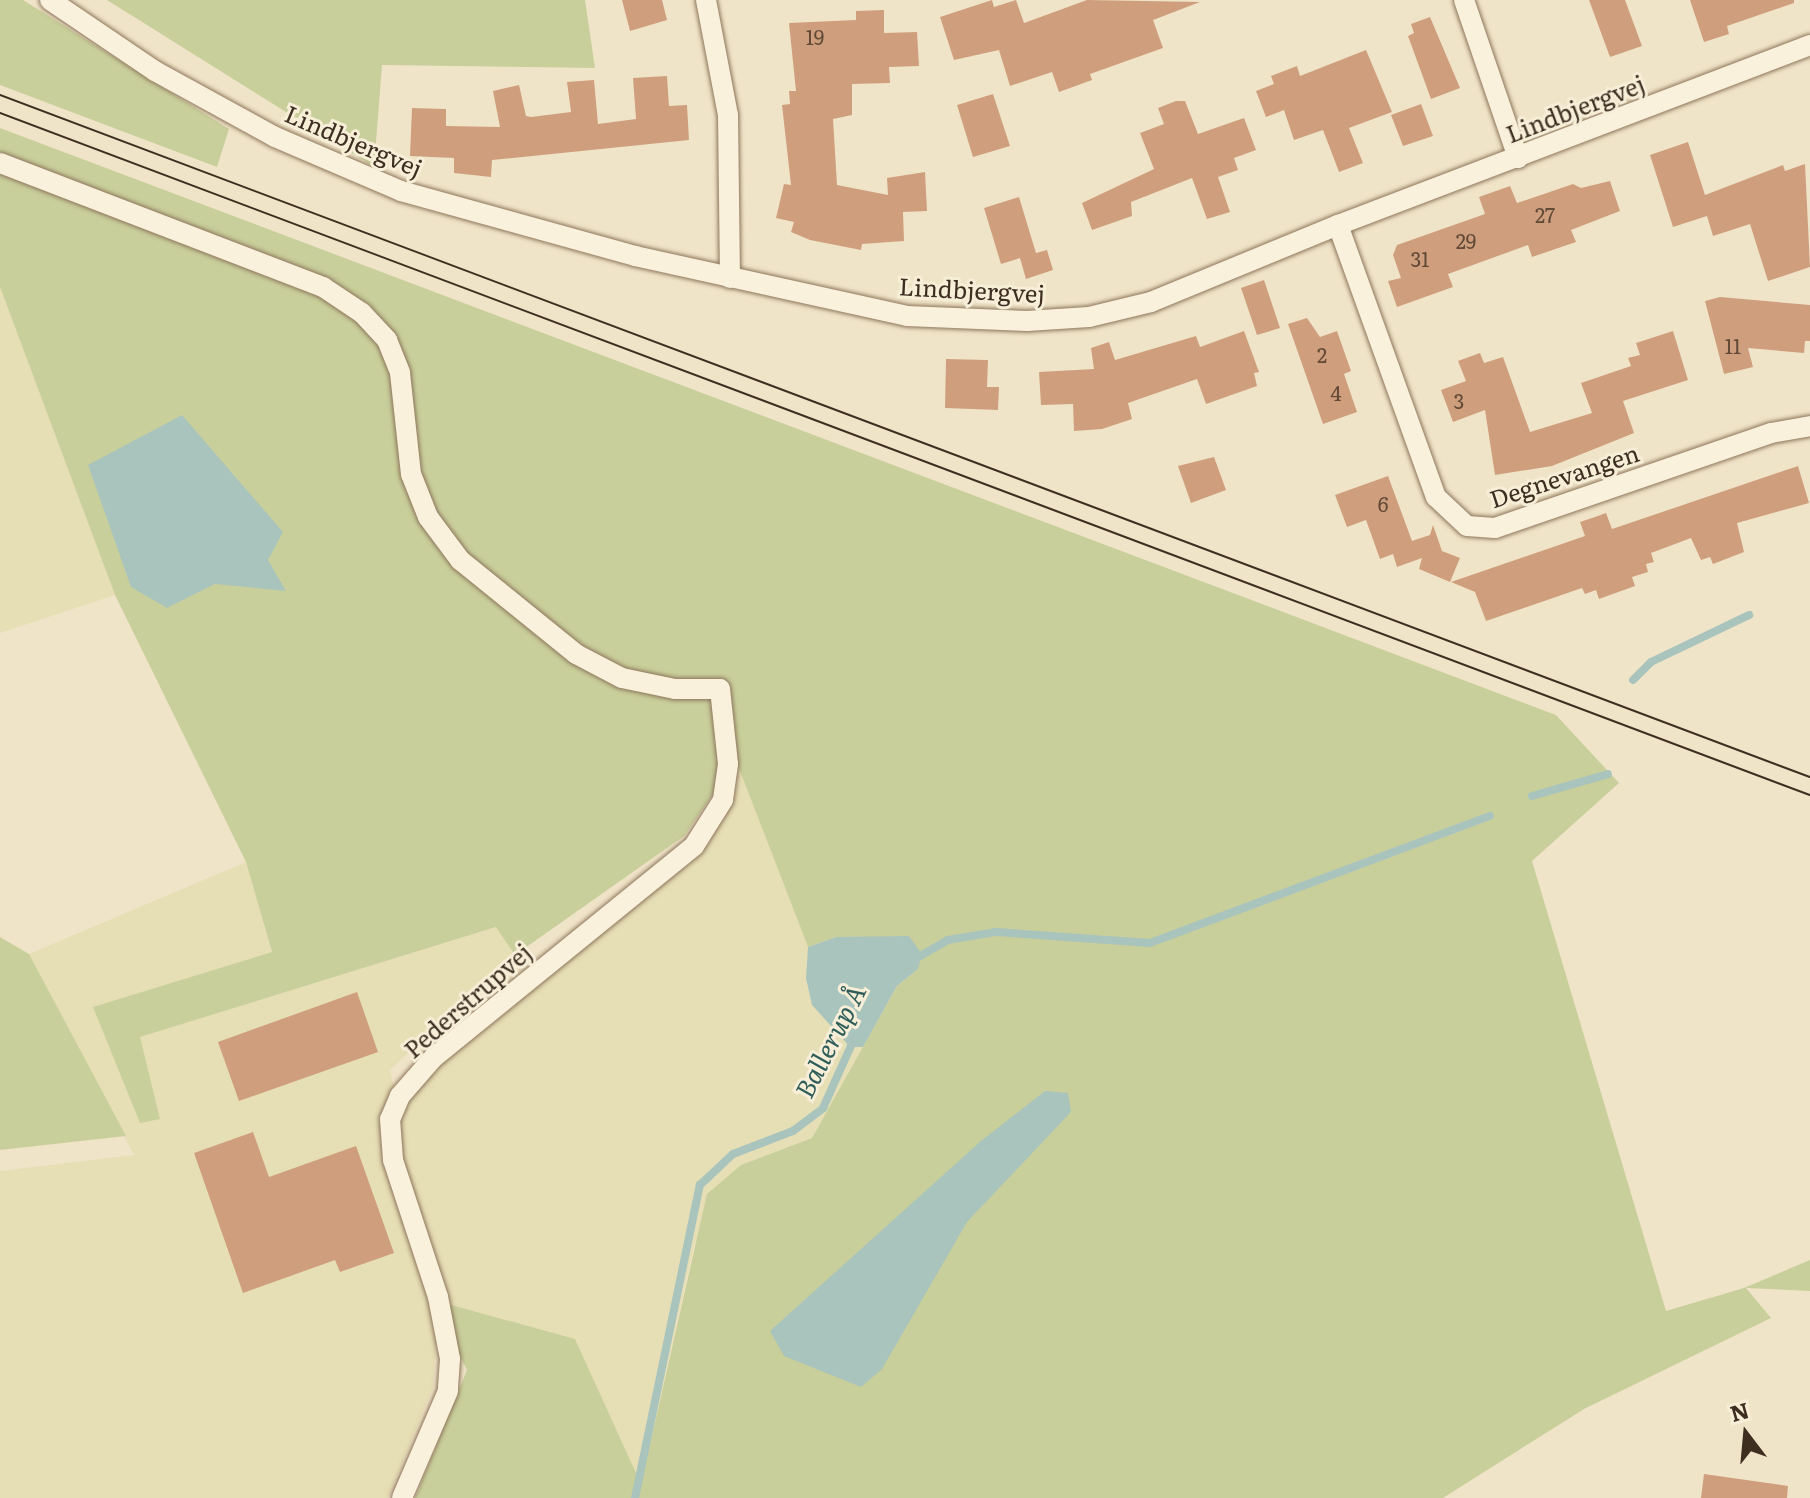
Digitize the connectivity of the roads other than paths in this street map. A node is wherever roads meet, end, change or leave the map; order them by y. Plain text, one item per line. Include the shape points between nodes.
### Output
1 (50, 0) edge
2 (706, 0) edge
3 (1464, 0) edge
4 (1810, 45) edge
5 (1518, 158) junction
6 (0, 163) edge
7 (1338, 225) junction
8 (730, 278) junction
9 (1810, 426) edge
10 (402, 1498) edge

1 - 8 street, Lindbjergvej via 155,71 275,137 401,191 521,228
2 - 8 street via 728,115
3 - 5 street
4 - 5 street, Lindbjergvej
5 - 7 street, Lindbjergvej
6 - 10 street, Pederstrupvej via 323,287 362,313 387,340 400,373 411,474 428,517 460,560 576,654 622,678 675,689 720,689 728,764 723,800 694,846 434,1057 400,1096 390,1119 393,1160 438,1297 450,1359 448,1391
7 - 8 street, Lindbjergvej via 1151,302 1089,317 1027,321 907,316
7 - 9 street, Degnevangen via 1436,497 1467,526 1495,528 1771,433

